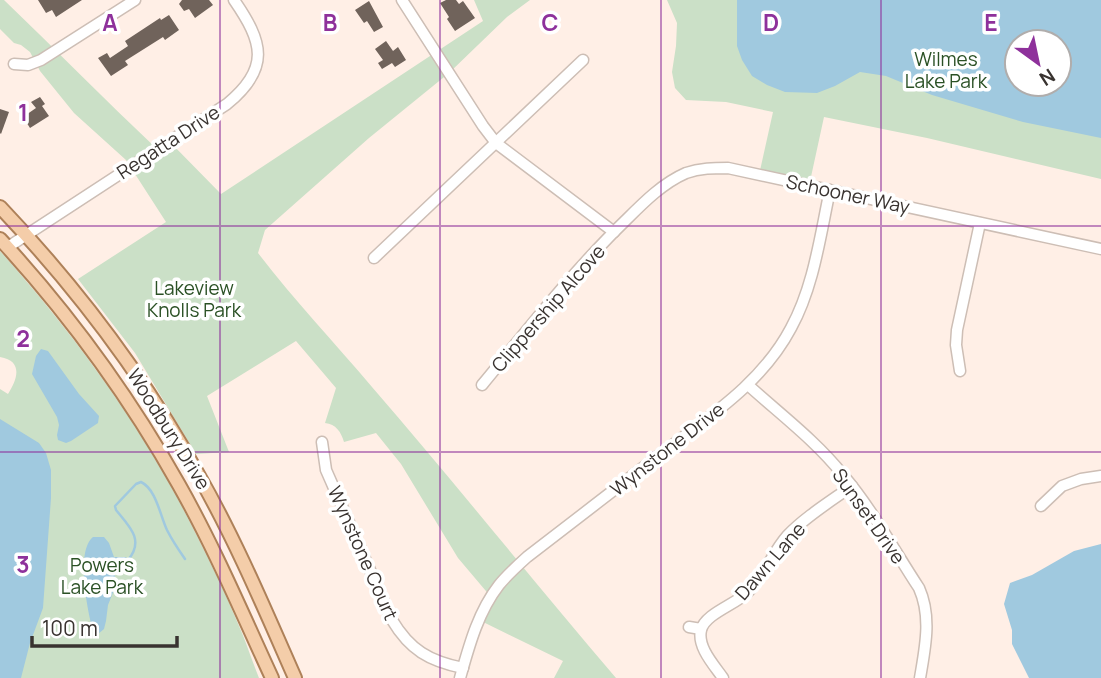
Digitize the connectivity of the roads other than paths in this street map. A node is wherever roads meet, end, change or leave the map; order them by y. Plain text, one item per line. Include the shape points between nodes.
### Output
1 (135, 0) edge
2 (234, 0) edge
3 (402, 0) edge
4 (583, 60) dead end
5 (14, 64) dead end
6 (496, 143) junction
7 (830, 190) junction
8 (0, 207) edge
9 (980, 223) junction
10 (614, 232) junction
11 (26, 235) junction
12 (4, 243) edge
13 (1101, 249) edge
14 (374, 258) dead end
15 (960, 371) dead end
16 (482, 385) dead end
17 (748, 385) junction
18 (322, 442) dead end
19 (1101, 476) edge
20 (852, 485) junction
21 (1041, 506) dead end
22 (690, 627) dead end
23 (701, 629) junction
24 (461, 673) edge
25 (272, 678) edge
26 (295, 678) edge
27 (723, 678) edge
28 (920, 678) edge

1 - 5 street via 41,60
2 - 11 street, Regatta Drive via 249,22 257,48 251,79 241,93
3 - 6 street
4 - 6 street
6 - 10 street
6 - 14 street
7 - 9 street, Schooner Way
7 - 10 street, Schooner Way via 728,169 697,170 654,194
7 - 17 street, Wynstone Drive via 799,312 779,348
8 - 11 main road, Woodbury Drive
9 - 13 street, Schooner Way
9 - 15 street via 957,330
10 - 16 street, Clippership Alcove
11 - 12 street, Regatta Drive
11 - 26 main road, Woodbury Drive via 103,328 177,437 229,533
12 - 25 main road, Woodbury Drive via 85,339 147,430 206,535
17 - 20 street, Sunset Drive via 827,456
17 - 24 street, Wynstone Drive via 511,572 488,601
18 - 24 street, Wynstone Court via 326,470 399,632 422,654
19 - 21 street via 1062,486
20 - 23 street, Dawn Lane via 789,534 747,593 705,621
20 - 28 street, Sunset Drive via 923,597 927,633
22 - 23 street
23 - 27 street via 704,650

